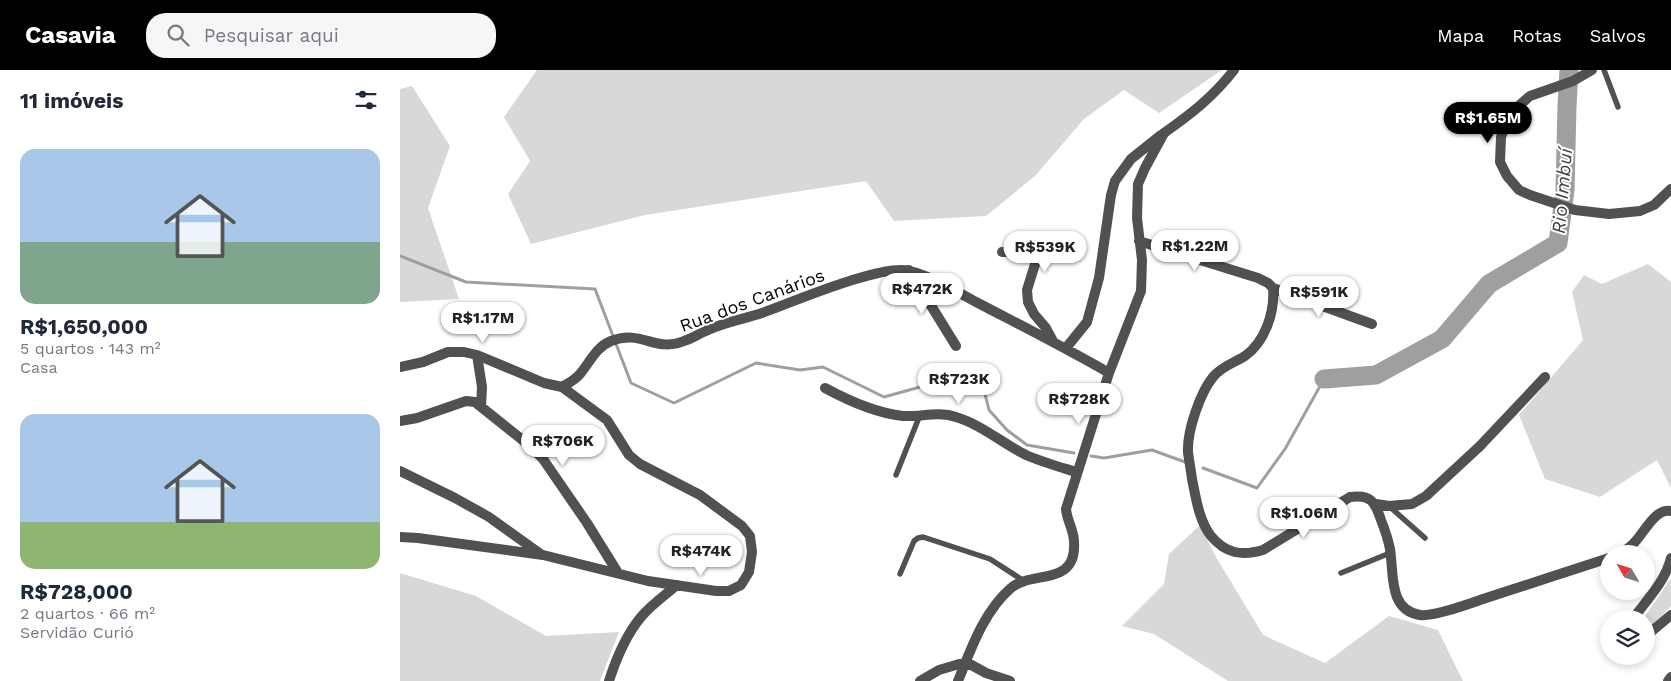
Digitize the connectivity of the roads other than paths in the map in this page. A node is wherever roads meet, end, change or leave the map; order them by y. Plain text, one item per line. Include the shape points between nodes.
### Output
1 (1234, 70) edge
2 (1592, 70) edge
3 (1604, 70) edge
4 (1618, 107) dead end
5 (1164, 133) junction
6 (1671, 189) edge
7 (1139, 241) junction
8 (1002, 252) dead end
9 (909, 270) junction
10 (1273, 288) junction
11 (1372, 324) dead end
12 (1053, 341) junction
13 (956, 346) dead end
14 (1066, 348) junction
15 (477, 355) junction
16 (400, 367) edge
17 (1108, 373) junction
18 (1545, 377) dead end
19 (562, 387) junction
20 (825, 388) dead end
21 (481, 407) junction
22 (920, 415) junction
23 (400, 421) edge
24 (400, 471) edge
25 (1076, 472) junction
26 (896, 475) dead end
27 (1376, 504) junction
28 (1389, 506) junction
29 (1671, 511) edge
30 (400, 537) edge
31 (1425, 538) dead end
32 (1632, 545) edge
33 (1390, 553) junction
34 (543, 555) junction
35 (1671, 558) edge
36 (1600, 561) edge
37 (618, 573) junction
38 (1342, 573) dead end
39 (900, 574) dead end
40 (1024, 581) junction
41 (677, 585) junction
42 (1640, 610) edge
43 (1671, 615) edge
44 (1655, 628) edge
45 (966, 662) junction
46 (1671, 677) edge
47 (609, 681) edge
48 (920, 681) edge
49 (958, 681) edge
50 (1010, 681) edge
51 (1668, 681) edge

1 - 5 street via 1220,89
2 - 6 street via 1573,81 1530,96 1514,110 1501,137 1500,162 1507,176 1519,190 1574,210 1609,214 1640,211 1654,205
3 - 4 lane
5 - 7 street via 1138,184
5 - 14 street via 1131,159 1116,181 1111,195 1099,278 1087,322
7 - 10 street via 1258,278
7 - 17 street via 1141,290
8 - 12 street via 1026,252 1035,257 1027,290 1028,302
9 - 12 street, Rua dos Canários
9 - 13 street
9 - 19 street, Rua dos Canários via 882,272 854,280 671,346 632,336 612,341 597,352 572,382
10 - 11 street
10 - 27 street via 1272,312 1260,340 1253,350 1212,378 1190,432 1188,451 1203,523 1212,537 1227,549 1249,554 1263,550 1350,497 1362,495
12 - 14 street, Rua dos Canários
14 - 17 street, Rua dos Canários
15 - 16 street via 448,352
15 - 19 street
15 - 21 street via 482,387
17 - 25 street
18 - 28 street via 1511,416 1442,483 1412,504
19 - 41 street via 608,420 629,455 640,464 700,495 733,518 750,536 752,552 748,572 740,585 729,591
20 - 22 street via 864,407 904,416
21 - 23 street via 466,401
21 - 37 street via 543,460
22 - 25 street via 954,416 1026,455
22 - 26 lane
24 - 34 street via 489,517
25 - 40 street via 1066,508 1074,540 1070,562 1057,574
27 - 28 street
27 - 33 street
28 - 31 lane
29 - 32 street via 1658,515
30 - 34 street
33 - 36 street via 1394,592 1399,603 1421,615 1454,609
33 - 38 lane
34 - 37 street
35 - 42 street via 1661,581
37 - 41 street
39 - 40 lane via 914,542 923,537 990,559
40 - 45 street via 1002,596
41 - 47 street via 641,616 618,656
43 - 44 street
45 - 48 street via 939,670
45 - 49 street
45 - 50 street
46 - 51 street

